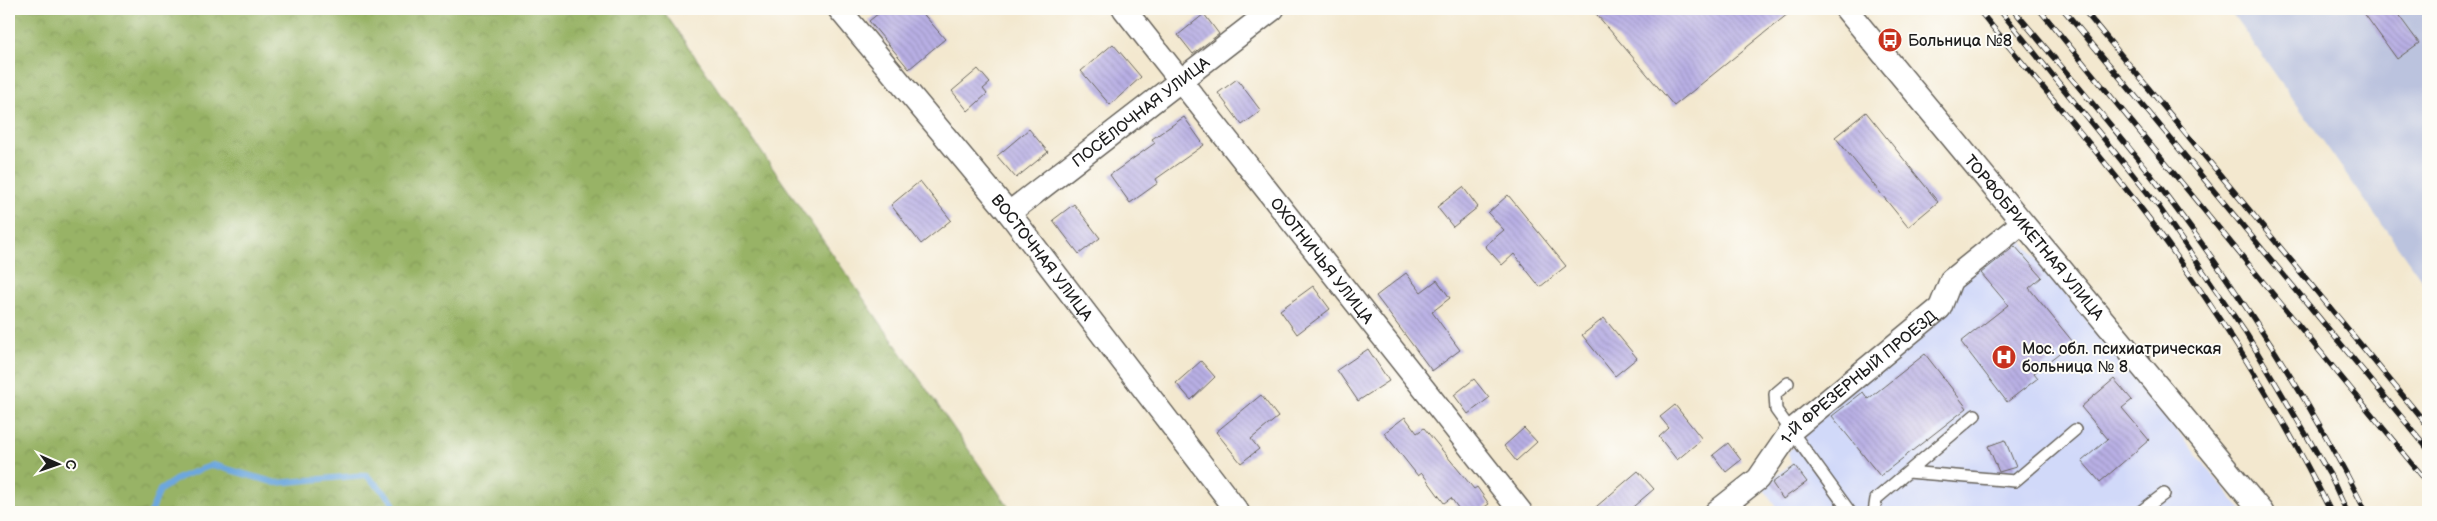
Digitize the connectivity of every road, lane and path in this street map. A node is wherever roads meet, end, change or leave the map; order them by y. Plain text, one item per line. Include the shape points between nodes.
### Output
1 (839, 9) edge
2 (1124, 9) edge
3 (1273, 9) edge
4 (1846, 9) edge
5 (1180, 79) junction
6 (1008, 213) junction
7 (2022, 223) junction
8 (1788, 383) dead end
9 (1975, 415) dead end
10 (2074, 430) dead end
11 (1791, 431) junction
12 (1908, 472) junction
13 (2164, 494) dead end
14 (1238, 512) edge
15 (1521, 512) edge
16 (1716, 512) edge
17 (1850, 512) edge
18 (1874, 512) edge
19 (2140, 512) edge
20 (2262, 512) edge

1 - 6 street, ВОСТОЧНАЯ УЛИЦА
2 - 5 street, ОХОТНИЧЬЯ УЛИЦА
3 - 5 street, ПОСЁЛОЧНАЯ УЛИЦА
4 - 7 street, ТОРФОБРИКЕТНАЯ УЛИЦА
5 - 6 street, ПОСЁЛОЧНАЯ УЛИЦА
5 - 15 street, ОХОТНИЧЬЯ УЛИЦА
6 - 14 street, ВОСТОЧНАЯ УЛИЦА
7 - 11 street, 1-Й ФРЕЗЕРНЫЙ ПРОЕЗД via 1951,280 1940,308
7 - 20 street, ТОРФОБРИКЕТНАЯ УЛИЦА
8 - 11 lane via 1775,394 1776,410
9 - 12 lane
10 - 12 lane via 2015,481
11 - 16 street, 1-Й ФРЕЗЕРНЫЙ ПРОЕЗД via 1758,478
11 - 17 lane
12 - 18 lane via 1876,499
13 - 19 lane

